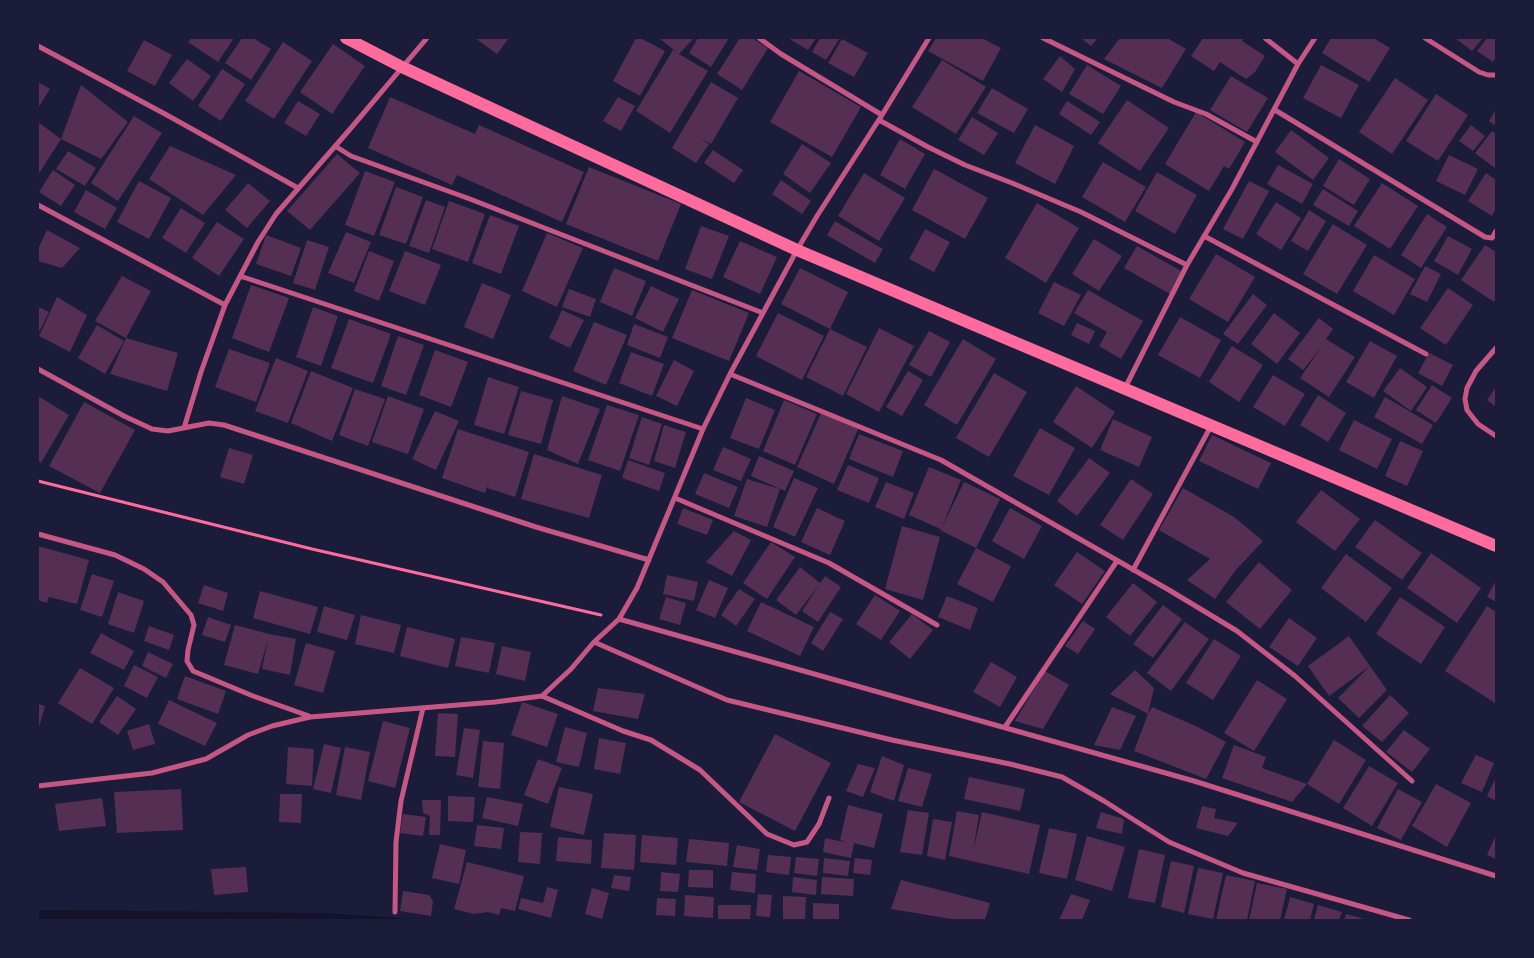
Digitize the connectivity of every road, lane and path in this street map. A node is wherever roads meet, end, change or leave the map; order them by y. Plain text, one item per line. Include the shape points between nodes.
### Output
1 (346, 38) edge
2 (427, 38) edge
3 (759, 38) edge
4 (928, 38) edge
5 (1043, 38) edge
6 (1265, 38) edge
7 (1315, 38) edge
8 (1425, 38) edge
9 (38, 46) edge
10 (1298, 64) junction
11 (402, 67) junction
12 (1496, 75) edge
13 (1275, 110) junction
14 (880, 118) junction
15 (1257, 142) junction
16 (335, 146) junction
17 (298, 188) junction
18 (38, 205) edge
19 (1496, 231) edge
20 (1204, 236) junction
21 (797, 250) junction
22 (1188, 265) junction
23 (240, 276) junction
24 (225, 305) junction
25 (763, 313) junction
26 (1496, 348) edge
27 (1426, 354) dead end
28 (38, 369) edge
29 (730, 374) junction
30 (1125, 388) junction
31 (1211, 425) junction
32 (184, 428) junction
33 (703, 429) junction
34 (1496, 436) edge
35 (38, 481) edge
36 (675, 498) junction
37 (38, 534) edge
38 (1496, 546) edge
39 (650, 560) junction
40 (1117, 561) junction
41 (1133, 570) junction
42 (618, 619) junction
43 (937, 625) dead end
44 (594, 642) junction
45 (542, 696) junction
46 (423, 708) junction
47 (310, 716) junction
48 (1005, 728) junction
49 (1412, 781) dead end
50 (38, 786) edge
51 (829, 798) dead end
52 (1496, 876) edge
53 (395, 912) dead end
54 (1408, 920) edge

1 - 11 main road
2 - 11 street
3 - 14 street
4 - 14 street
5 - 15 street via 1174,102 1206,114
6 - 10 street
7 - 10 street
8 - 12 street via 1479,72
9 - 17 street
10 - 13 street
11 - 16 street
11 - 21 main road
13 - 15 street
13 - 19 street via 1485,238 1492,238
14 - 21 street
14 - 22 street via 928,147 1081,212
15 - 20 street
16 - 17 street
16 - 25 street via 351,156
17 - 23 street via 276,214
18 - 24 street
20 - 22 street
20 - 27 street
21 - 25 street
21 - 30 main road
22 - 30 street
23 - 24 street
23 - 33 street
24 - 32 street
25 - 29 street
26 - 34 street via 1476,371 1465,399 1467,410 1478,424
28 - 32 street via 152,429
29 - 33 street
29 - 40 street via 941,460
30 - 31 main road
31 - 38 main road
31 - 41 street
32 - 39 street via 209,423 224,425 536,527
33 - 36 street
35 - 42 path via 312,549
36 - 39 street
36 - 43 street via 829,563
37 - 47 street via 115,556 144,569 163,582 191,615 194,624 187,661 193,671
39 - 42 street via 638,588
40 - 41 street
40 - 48 street
41 - 49 street via 1237,631 1295,676
42 - 44 street
42 - 48 street
44 - 45 street
44 - 54 street via 727,700 1062,777 1169,842 1235,870
45 - 46 street
45 - 51 street via 651,740 700,770 768,834 794,845 807,842 819,824
46 - 47 street
46 - 53 street via 401,801 396,842
47 - 50 street via 248,735 206,759 152,773
48 - 52 street via 1194,781

